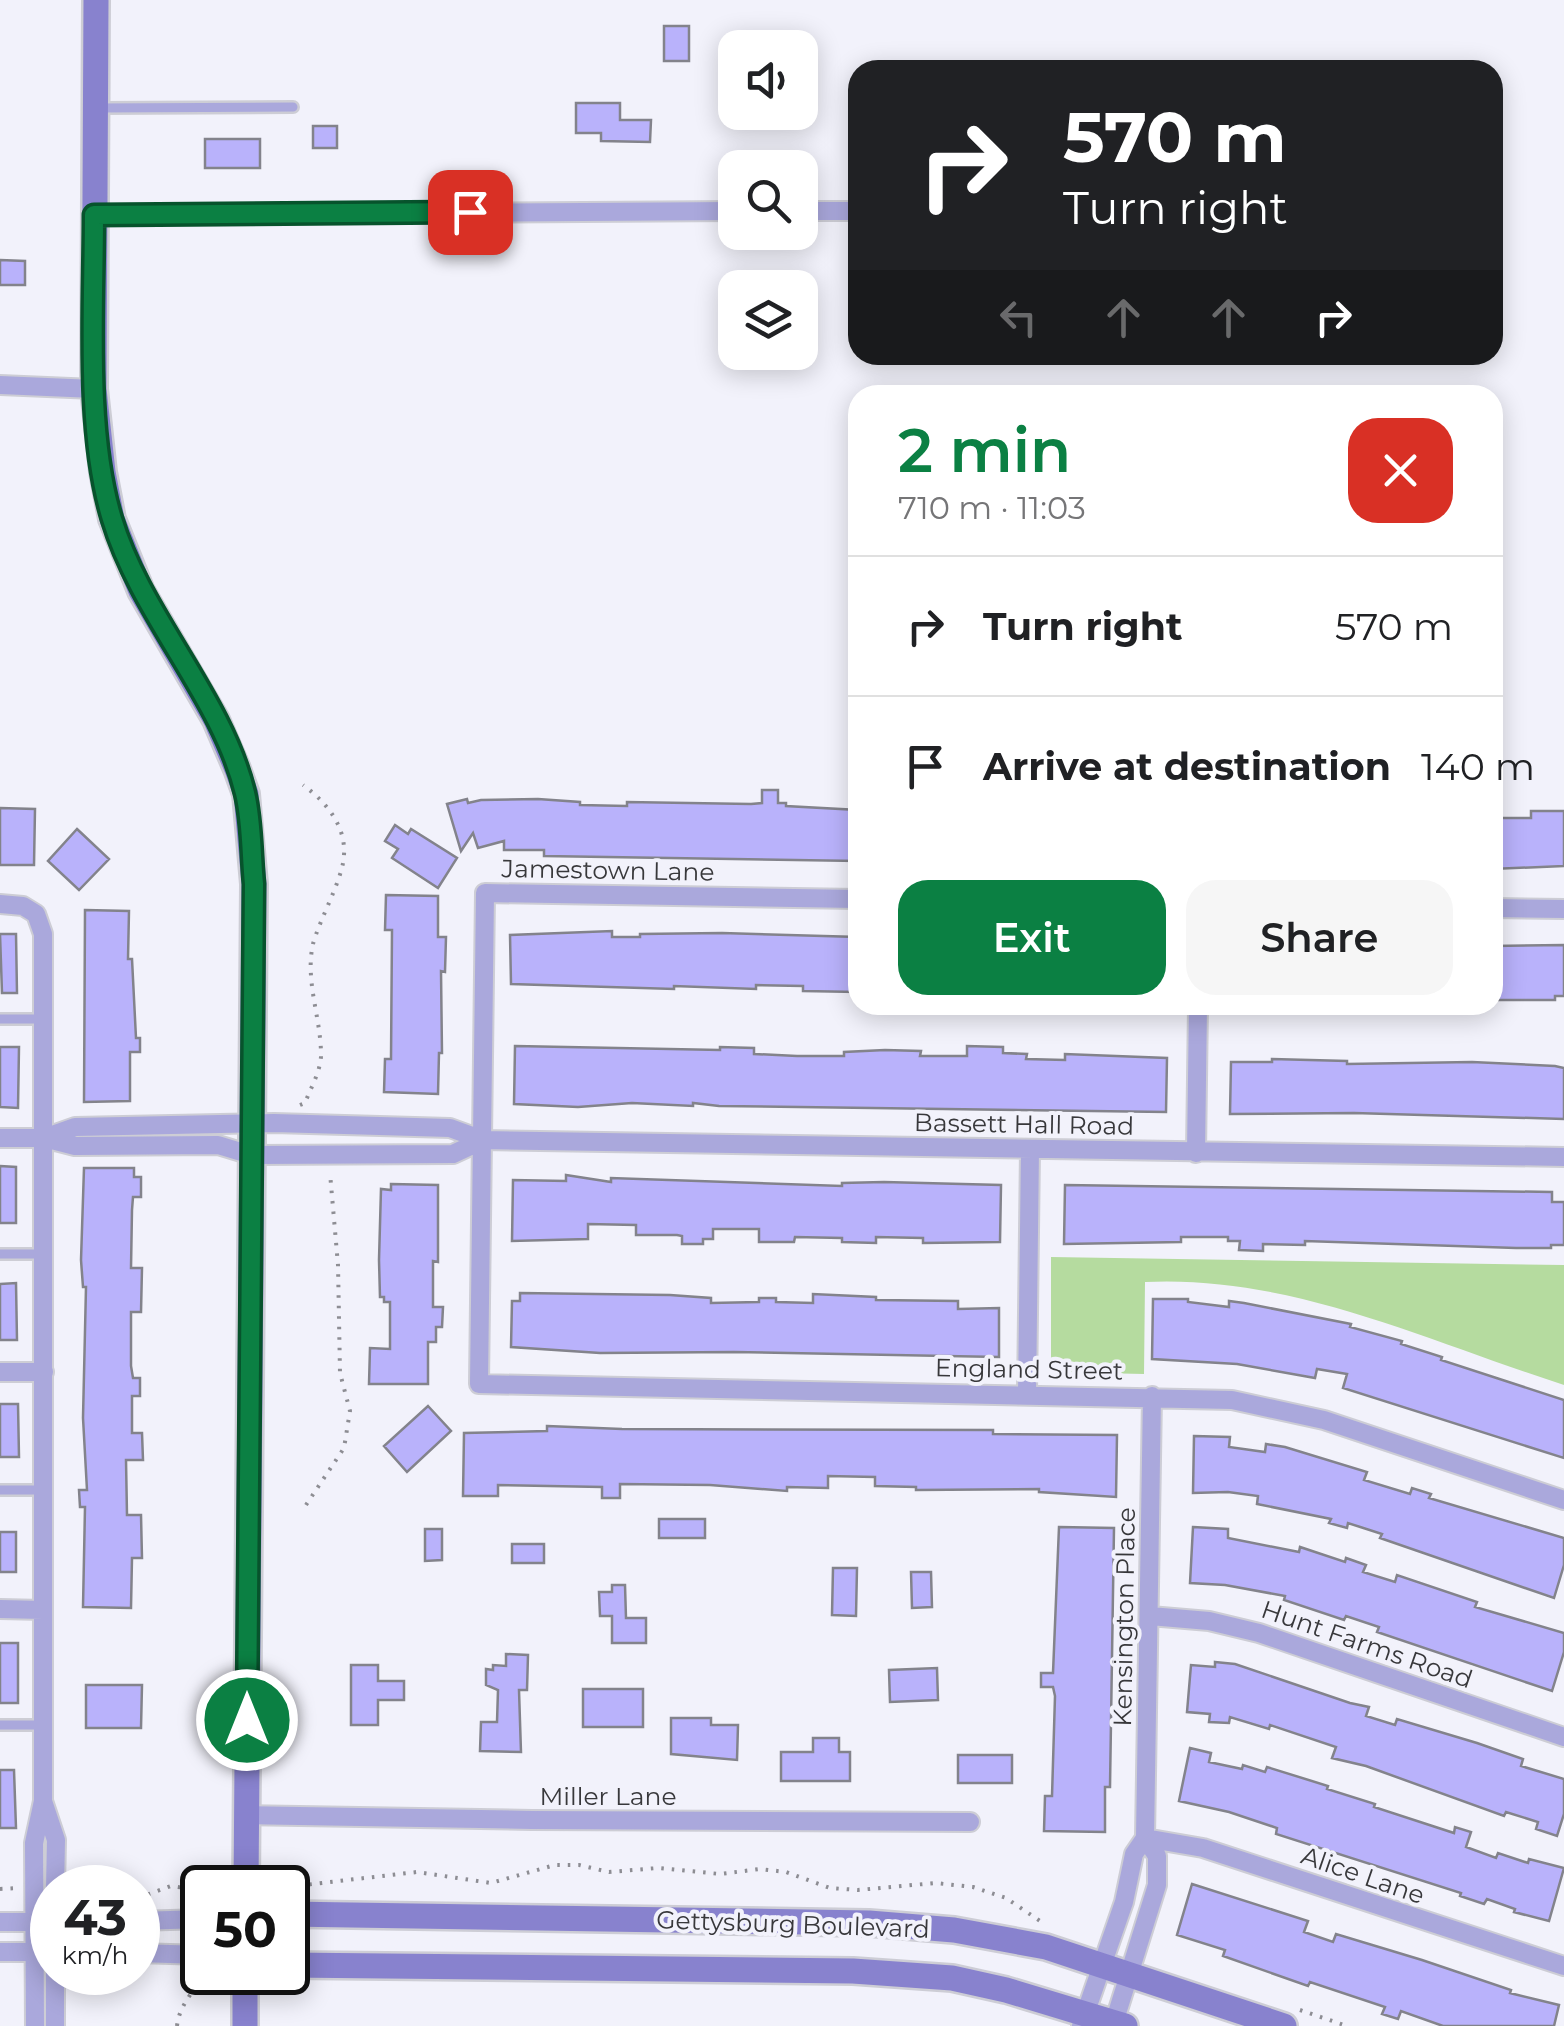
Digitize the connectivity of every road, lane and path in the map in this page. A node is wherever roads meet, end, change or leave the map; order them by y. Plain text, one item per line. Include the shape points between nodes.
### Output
1 (96, 0) edge
2 (293, 107) dead end
3 (96, 108) junction
4 (718, 211) edge
5 (818, 211) edge
6 (848, 211) edge
7 (94, 215) junction
8 (0, 385) edge
9 (94, 389) junction
10 (848, 899) edge
11 (0, 904) edge
12 (1503, 908) edge
13 (1564, 909) edge
14 (1198, 1015) edge
15 (0, 1019) edge
16 (43, 1019) junction
17 (250, 1126) junction
18 (0, 1138) edge
19 (44, 1138) junction
20 (483, 1140) junction
21 (1030, 1148) junction
22 (1196, 1152) junction
23 (251, 1154) junction
24 (1564, 1157) edge
25 (0, 1254) edge
26 (43, 1254) junction
27 (0, 1372) edge
28 (44, 1372) junction
29 (1027, 1395) junction
30 (1152, 1396) junction
31 (0, 1490) edge
32 (43, 1490) junction
33 (1564, 1500) edge
34 (0, 1609) edge
35 (43, 1610) junction
36 (1150, 1616) junction
37 (0, 1725) edge
38 (43, 1726) junction
39 (1564, 1737) edge
40 (43, 1801) junction
41 (246, 1815) junction
42 (970, 1822) dead end
43 (1145, 1838) junction
44 (37, 1865) edge
45 (56, 1865) edge
46 (246, 1865) edge
47 (310, 1914) edge
48 (0, 1922) edge
49 (30, 1922) edge
50 (0, 1952) edge
51 (30, 1952) edge
52 (310, 1965) edge
53 (1102, 1966) junction
54 (1564, 1966) edge
55 (1128, 1975) junction
56 (39, 1995) edge
57 (55, 1995) edge
58 (189, 1995) edge
59 (246, 1995) edge
60 (1084, 2020) edge
61 (1117, 2025) edge
62 (35, 2026) edge
63 (55, 2026) edge
64 (177, 2026) edge
65 (245, 2026) edge
66 (1284, 2026) edge

1 - 3 main road
2 - 3 lane
3 - 7 main road
4 - 7 street
5 - 6 street
7 - 9 main road
8 - 9 street
9 - 17 main road via 112,519 141,591 216,720 246,794 254,884
10 - 20 street, Jamestown Lane via 485,893
11 - 16 street via 36,914 43,934
12 - 13 street
14 - 22 street
15 - 16 lane
16 - 19 street
17 - 19 street, Bassett Hall Road via 75,1127
17 - 20 street, Bassett Hall Road via 450,1128
17 - 23 main road
18 - 19 street, Bassett Hall Road
19 - 23 street, Bassett Hall Road via 75,1146 218,1145
19 - 26 street
20 - 21 street, Bassett Hall Road
20 - 23 street, Bassett Hall Road via 453,1154
20 - 29 street, England Street via 478,1384
21 - 22 street, Bassett Hall Road
21 - 29 street
22 - 24 street, Bassett Hall Road
23 - 41 main road
25 - 26 lane
26 - 28 street
27 - 28 street
28 - 32 street
29 - 30 street, England Street
30 - 33 street, England Street via 1232,1400 1299,1413
30 - 36 street, Kensington Place
31 - 32 lane
32 - 35 street
34 - 35 street
35 - 38 street
36 - 39 street, Hunt Farms Road via 1209,1620 1259,1633
36 - 43 street, Kensington Place
37 - 38 lane
38 - 40 street
40 - 44 street
40 - 45 street
41 - 42 street, Miller Lane
41 - 46 main road
43 - 53 street, Kensington Place via 1134,1854
43 - 54 street, Alice Lane via 1203,1848
43 - 55 street, Kensington Place via 1157,1856 1156,1884
47 - 53 main road, Gettysburg Boulevard via 910,1926 1017,1940
48 - 49 street
50 - 51 street
52 - 60 main road, Gettysburg Boulevard via 884,1972 952,1978
53 - 55 main road, Gettysburg Boulevard
53 - 60 street, Kensington Place
55 - 61 street, Kensington Place
55 - 66 main road, Gettysburg Boulevard
56 - 62 street
57 - 63 street
58 - 64 path
59 - 65 main road
60 - 61 main road, Gettysburg Boulevard

